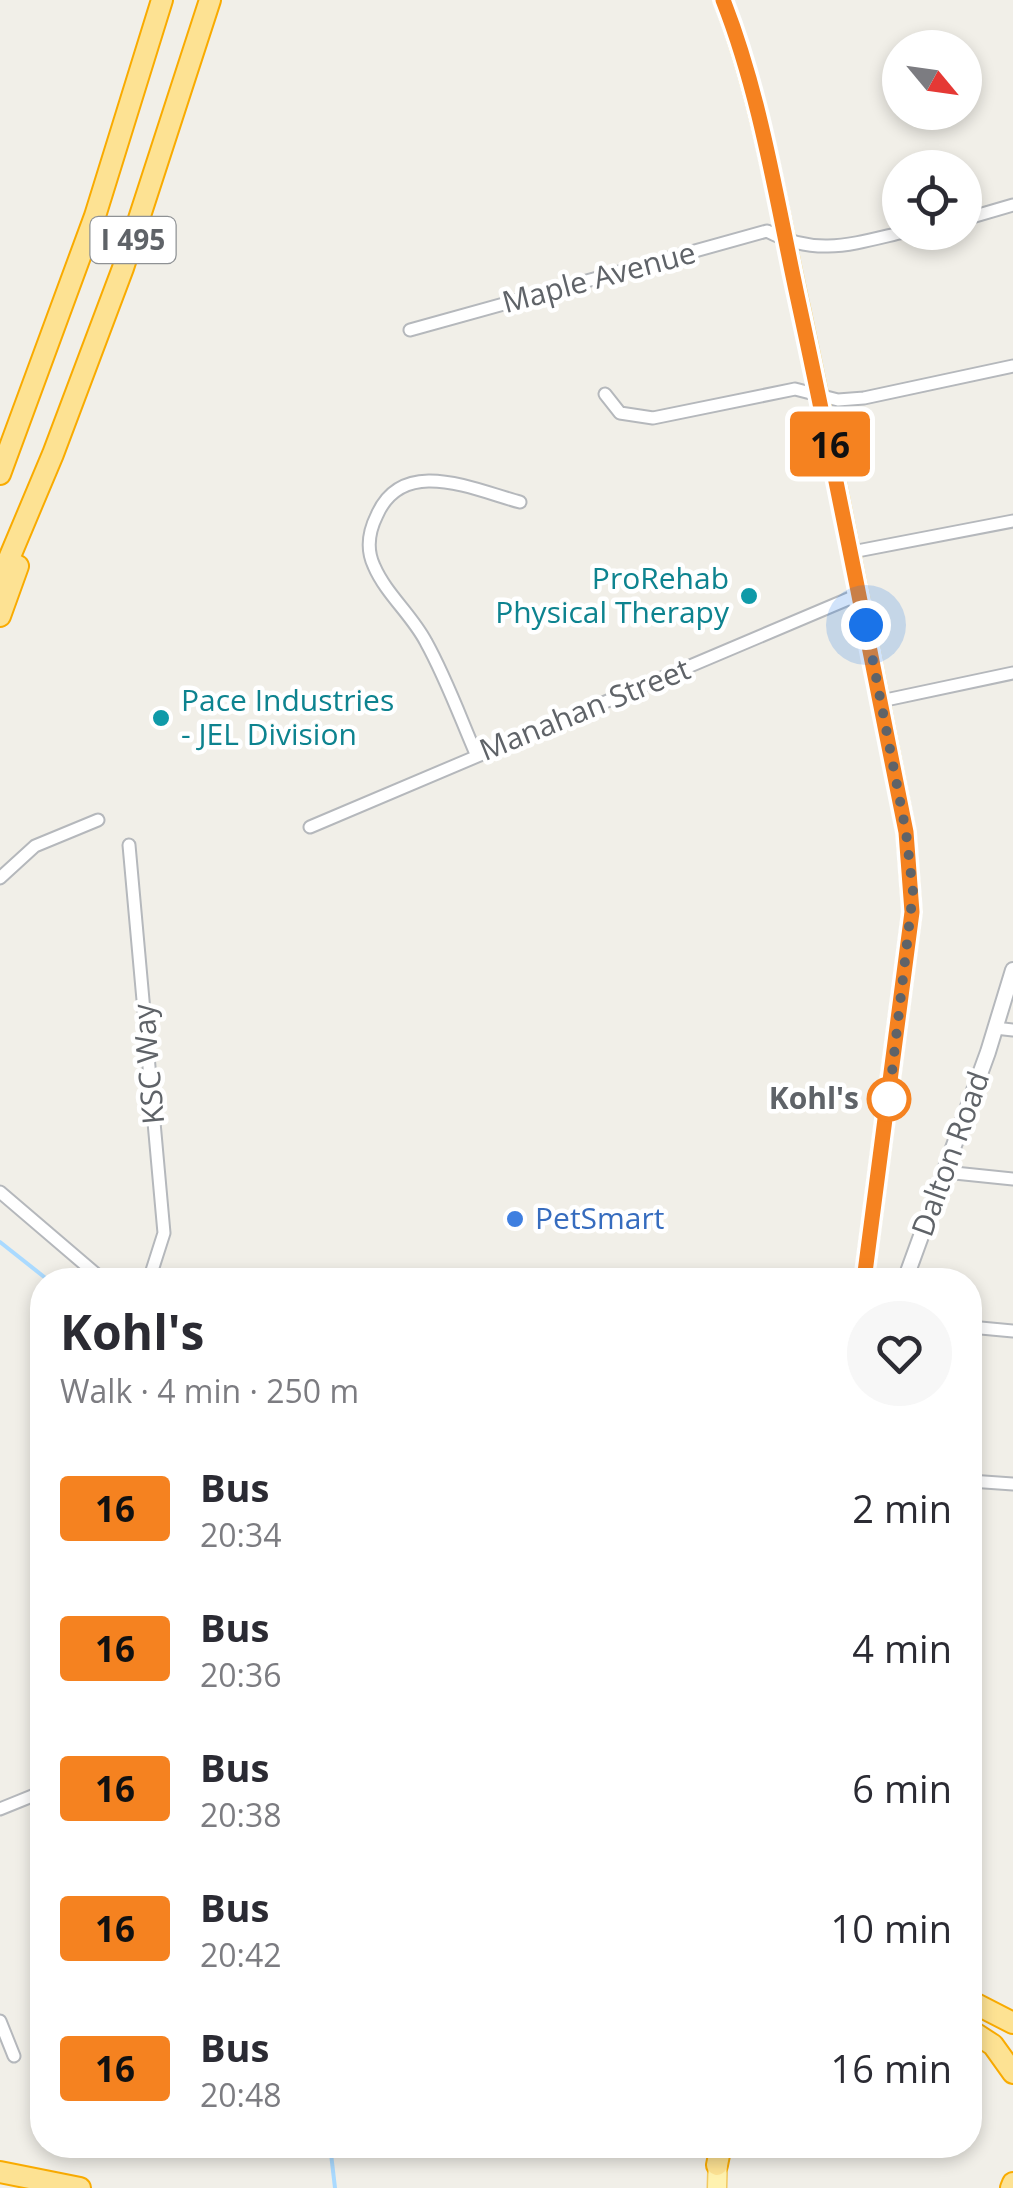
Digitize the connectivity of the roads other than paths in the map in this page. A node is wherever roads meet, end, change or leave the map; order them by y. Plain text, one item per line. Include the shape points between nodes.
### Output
1 (162, 0) edge
2 (210, 0) edge
3 (723, 0) edge
4 (1013, 206) edge
5 (982, 214) edge
6 (882, 237) edge
7 (786, 242) junction
8 (410, 330) dead end
9 (1013, 366) edge
10 (605, 394) dead end
11 (818, 394) junction
12 (53, 454) junction
13 (0, 474) edge
14 (520, 502) dead end
15 (1013, 521) edge
16 (852, 552) junction
17 (0, 580) edge
18 (860, 594) junction
19 (0, 616) edge
20 (1013, 673) edge
21 (881, 702) junction
22 (476, 754) junction
23 (98, 820) dead end
24 (310, 827) dead end
25 (129, 845) dead end
26 (0, 878) edge
27 (1013, 970) edge
28 (995, 1028) junction
29 (1013, 1030) edge
30 (945, 1172) junction
31 (1013, 1179) edge
32 (0, 1192) edge
33 (89, 1268) edge
34 (153, 1268) edge
35 (866, 1268) edge
36 (909, 1268) edge
37 (982, 1328) edge
38 (1013, 1332) edge
39 (982, 1481) edge
40 (1013, 1484) edge
41 (30, 1797) edge
42 (0, 1809) edge
43 (982, 2006) edge
44 (0, 2021) edge
45 (1013, 2023) edge
46 (982, 2039) edge
47 (14, 2056) dead end
48 (1013, 2072) edge
49 (719, 2158) edge
50 (0, 2169) edge
51 (72, 2186) edge
52 (717, 2188) edge

1 - 13 highway, I 495 via 95,216
2 - 12 highway, I 495 via 124,268
3 - 7 main road
4 - 5 street
6 - 7 street, Maple Avenue via 812,248
7 - 8 street, Maple Avenue via 767,231
7 - 11 main road
9 - 11 street via 864,398
10 - 11 street via 620,412 653,418 795,389
11 - 16 main road
12 - 17 highway, I 495
12 - 19 highway
14 - 22 street via 424,478 392,492 380,506 368,546 374,566 428,646
15 - 16 street
16 - 18 main road
18 - 21 main road
18 - 22 street, Manahan Street
20 - 21 street
21 - 35 main road via 913,892
22 - 24 street, Manahan Street
23 - 26 street via 36,846
25 - 34 street, KSC Way via 164,1233
27 - 28 street, Dalton Road
28 - 29 street
28 - 30 street, Dalton Road
30 - 31 street
30 - 36 street, Dalton Road
32 - 33 street
37 - 38 street
39 - 40 street
41 - 42 street
43 - 45 highway
44 - 47 street
46 - 48 highway
49 - 52 main road
50 - 51 highway

